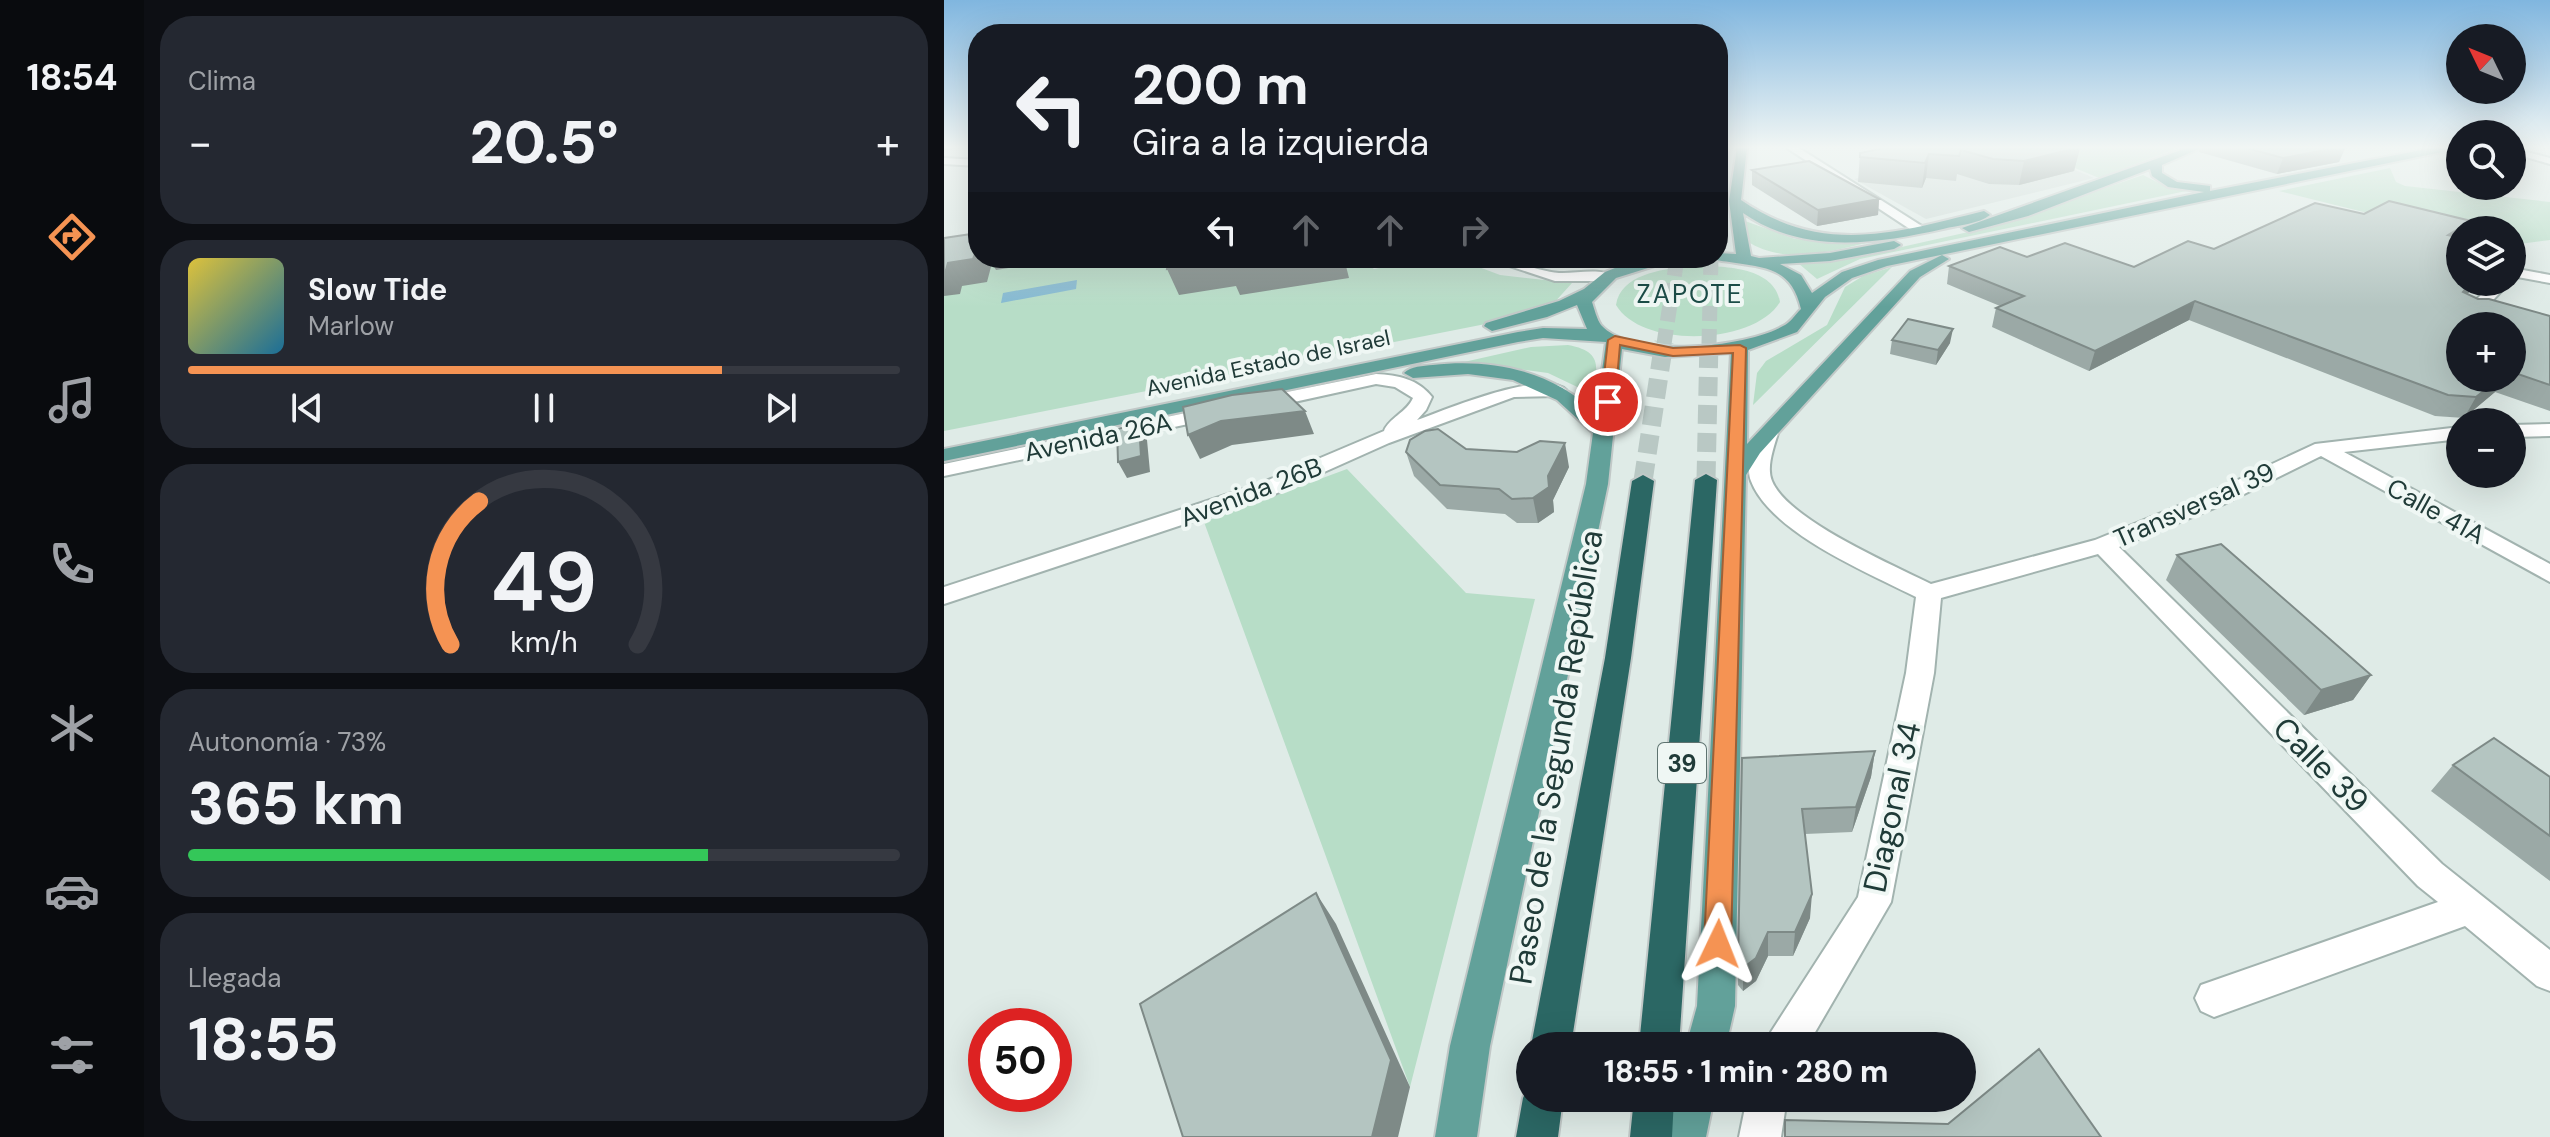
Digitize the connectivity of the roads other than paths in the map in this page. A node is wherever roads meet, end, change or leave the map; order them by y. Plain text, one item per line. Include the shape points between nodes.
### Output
1 (1735, 201) joint
2 (1875, 201) edge
3 (2052, 201) edge
4 (2055, 201) edge
5 (2178, 201) edge
6 (2115, 214) junction
7 (1921, 230) junction
8 (1728, 258) edge
9 (1749, 261) junction
10 (1525, 268) edge
11 (1631, 268) edge
12 (1607, 277) junction
13 (2526, 277) edge
14 (2550, 279) edge
15 (1588, 293) junction
16 (2489, 296) edge
17 (1810, 307) junction
18 (2473, 312) edge
19 (1610, 337) junction
20 (1740, 348) junction
21 (1376, 379) junction
22 (1557, 390) junction
23 (1212, 399) junction
24 (2550, 430) edge
25 (2526, 431) edge
26 (1604, 433) junction
27 (1768, 433) junction
28 (2446, 435) edge
29 (944, 439) edge
30 (1382, 439) junction
31 (2322, 448) junction
32 (944, 455) edge
33 (944, 470) edge
34 (1719, 479) junction
35 (1643, 481) tunnel mouth
36 (2103, 545) junction
37 (2550, 574) edge
38 (1929, 593) junction
39 (944, 596) edge
40 (2469, 908) junction
41 (2550, 973) edge
42 (2214, 998) dead end
43 (1553, 1032) edge
44 (1660, 1032) edge
45 (1710, 1032) edge
46 (1793, 1032) edge
47 (1541, 1112) edge
48 (1653, 1112) edge
49 (1691, 1112) edge
50 (1764, 1112) edge
51 (1456, 1137) edge
52 (1537, 1137) edge
53 (1651, 1137) edge
54 (1685, 1137) edge
55 (1760, 1137) edge

1 - 7 main road via 1761,222 1805,235 1875,239
1 - 9 main road
2 - 7 street
3 - 7 main road
4 - 9 main road via 1974,227 1872,250
5 - 6 main road
6 - 17 main road, Avenida Estado de Israel via 1867,268 1839,280
6 - 27 main road via 2093,225 1928,264
8 - 9 main road
9 - 17 main road via 1800,282
10 - 12 street via 1555,277
11 - 12 main road
12 - 15 main road, Avenida Estado de Israel
13 - 14 street
15 - 19 main road via 1583,310 1587,319
15 - 29 main road, Avenida Estado de Israel via 1554,310 1499,325
16 - 18 street
17 - 20 main road, Avenida Estado de Israel via 1788,331
19 - 20 main road, Avenida Estado de Israel via 1673,352
19 - 23 main road, Avenida Estado de Israel via 1543,333
19 - 26 main road
20 - 34 main road
21 - 22 main road via 1431,370 1485,370
21 - 23 main road
21 - 30 street, Avenida 26A via 1404,383 1423,397 1407,420
21 - 33 street, Avenida 26A
22 - 26 main road via 1584,409
22 - 30 street, Avenida 26B via 1512,392
23 - 32 main road, Avenida Estado de Israel
24 - 25 street
26 - 51 main road via 1597,484 1470,1046
27 - 34 main road
27 - 38 street via 1760,476 1769,495 1836,545
28 - 31 street, Transversal 39
30 - 39 street, Avenida 26B via 1267,489
31 - 36 street, Transversal 39
31 - 37 street, Calle 41A
34 - 44 highway, 39
34 - 45 main road via 1716,1006
35 - 43 highway, Paseo de la Segunda República
36 - 38 street, Transversal 39
36 - 40 street, Calle 39 via 2430,875
38 - 46 street, Diagonal 34 via 1920,673 1874,902
40 - 41 street, Calle 39
40 - 42 street
47 - 52 highway
48 - 53 highway
49 - 54 main road
50 - 55 street

